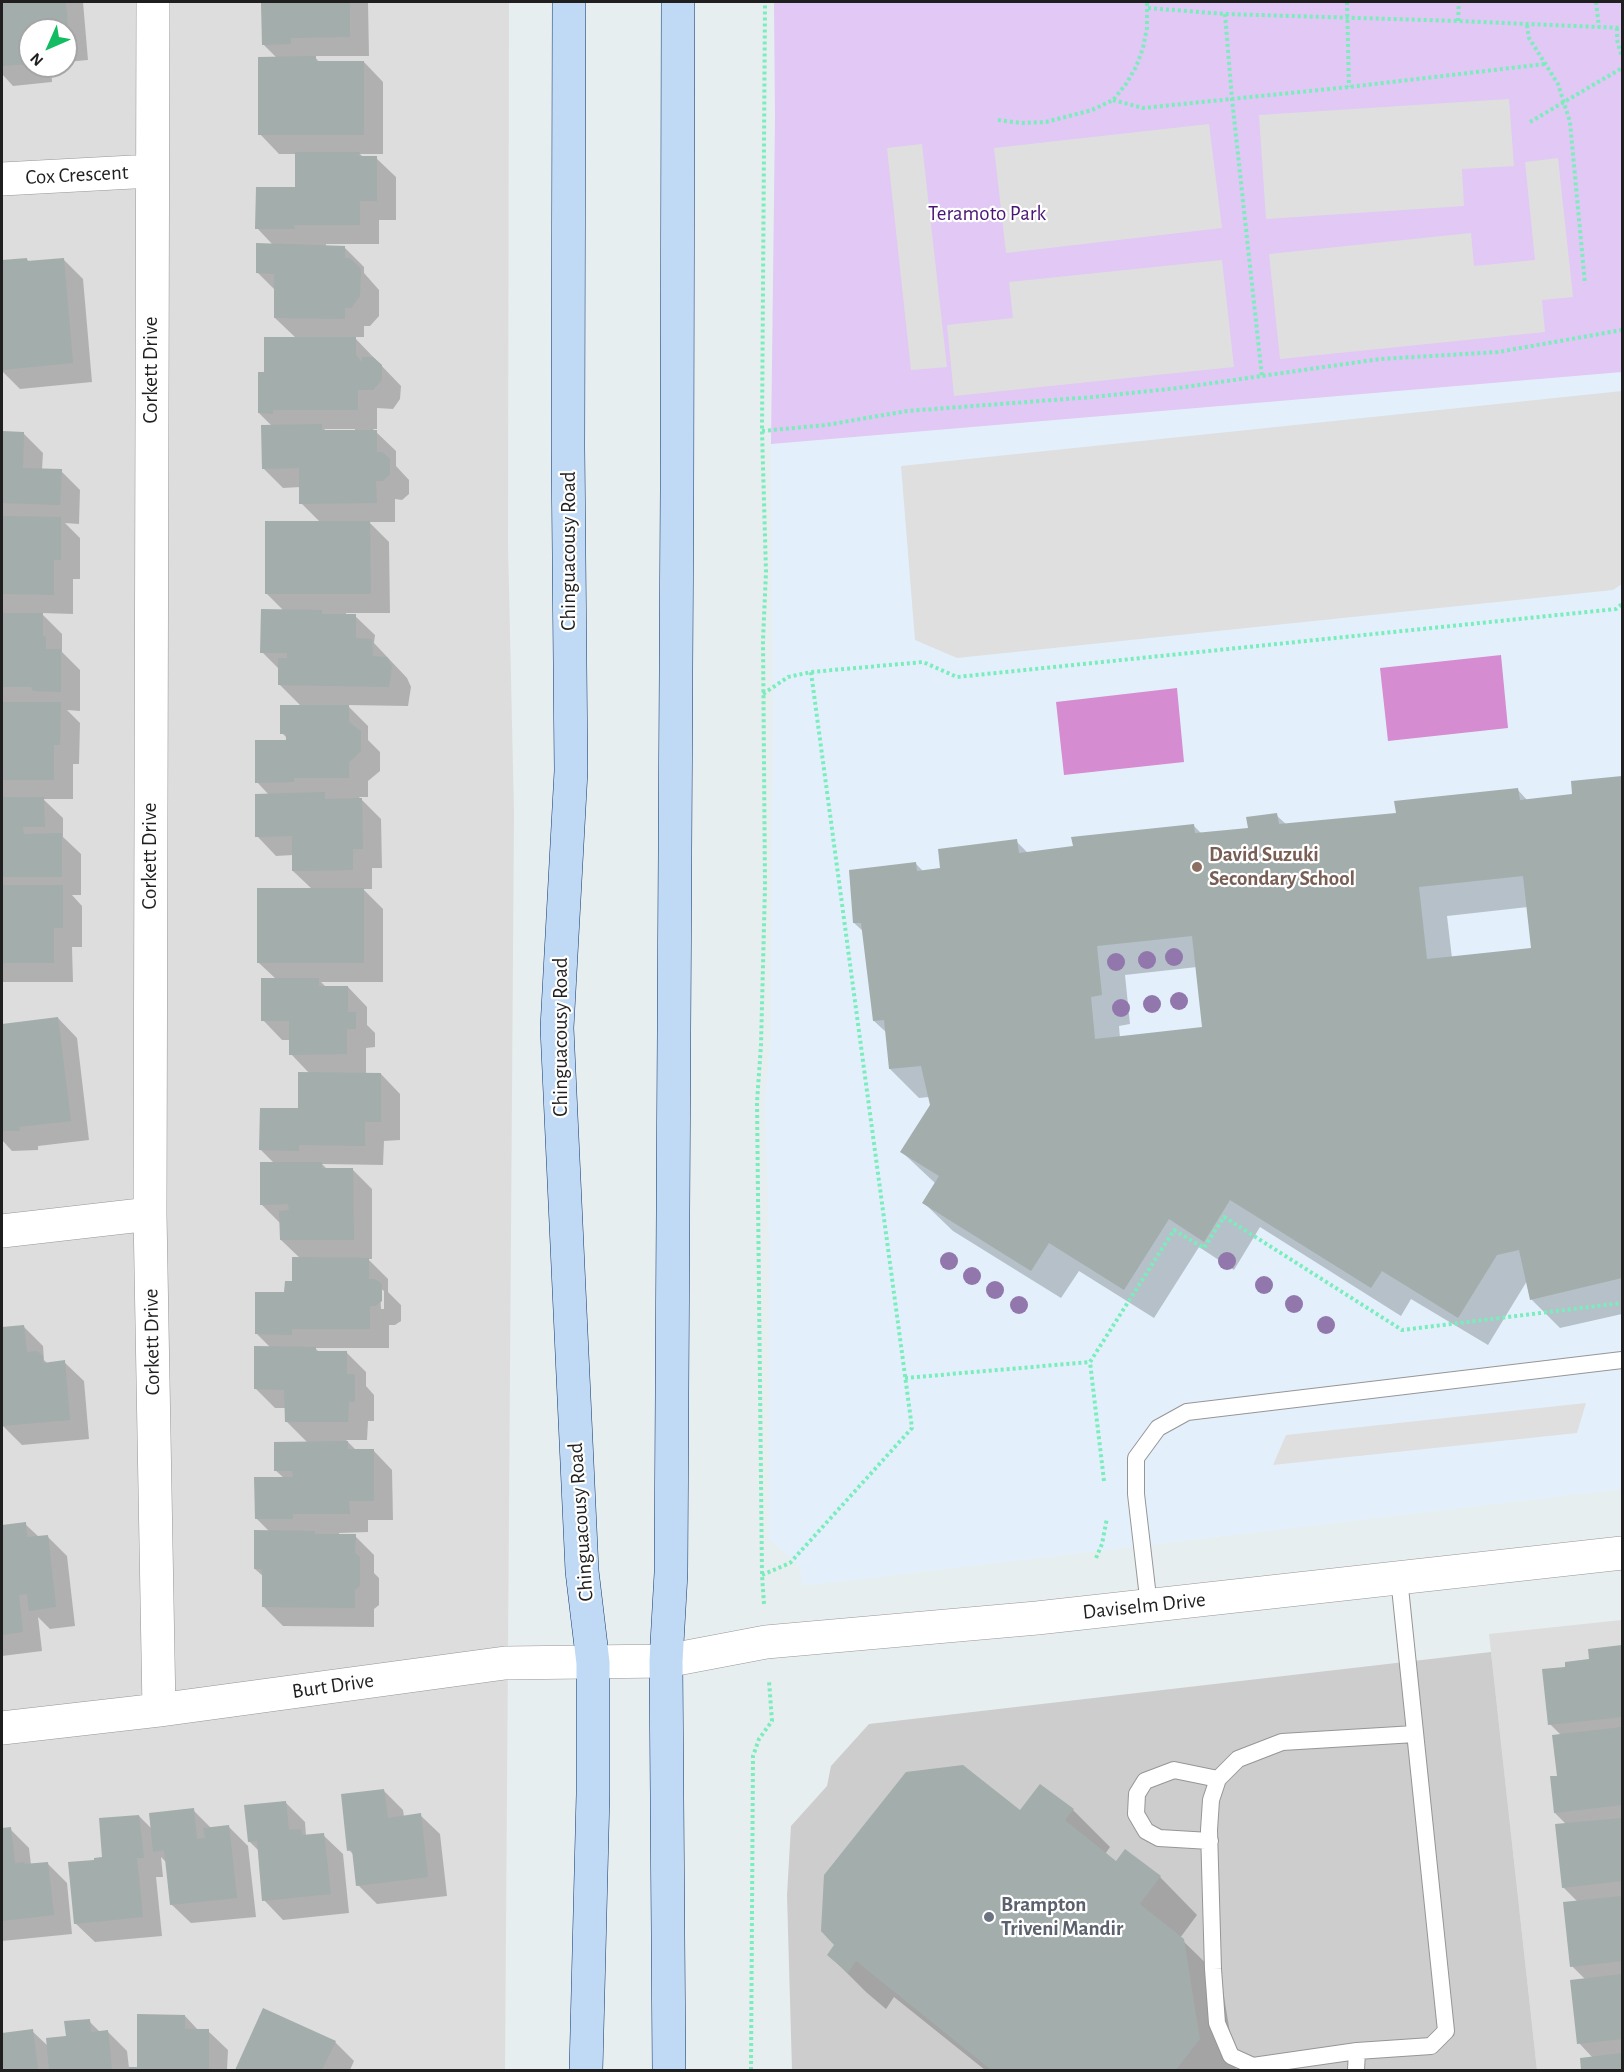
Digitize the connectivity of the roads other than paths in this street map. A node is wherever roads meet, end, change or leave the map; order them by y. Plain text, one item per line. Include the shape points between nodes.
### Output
1 (153, 2) edge
2 (569, 2) edge
3 (678, 2) edge
4 (152, 171) junction
5 (2, 179) edge
6 (150, 1214) junction
7 (2, 1230) edge
8 (1623, 1360) edge
9 (1623, 1553) edge
10 (1399, 1578) junction
11 (1149, 1606) junction
12 (666, 1661) junction
13 (593, 1663) junction
14 (159, 1710) junction
15 (2, 1728) edge
16 (1415, 1734) junction
17 (1218, 1779) junction
18 (1210, 1841) junction
19 (1357, 2051) junction
20 (586, 2070) edge
21 (669, 2070) edge
22 (1356, 2070) edge

1 - 4 street, Corkett Drive
2 - 13 main road, Chinguacousy Road via 571,771 557,1028 582,1572
3 - 12 main road via 671,1573
4 - 5 street, Cox Crescent
4 - 6 street, Corkett Drive
6 - 7 street
6 - 14 street, Corkett Drive
8 - 11 lane via 1187,1412 1158,1428 1136,1458 1136,1494
9 - 10 street, Daviselm Drive
10 - 11 street, Daviselm Drive
10 - 16 lane
11 - 12 street, Daviselm Drive via 766,1642
12 - 13 street, Burt Drive
12 - 21 main road
13 - 14 street, Burt Drive via 506,1663
13 - 20 main road, Chinguacousy Road
14 - 15 street, Burt Drive
16 - 17 lane via 1282,1742 1238,1759
16 - 19 lane via 1446,2031 1431,2046
17 - 18 lane via 1211,1800
17 - 18 lane via 1174,1770 1145,1781 1137,1794 1136,1814 1146,1831 1159,1838
18 - 19 lane via 1217,2023 1231,2056 1253,2066
19 - 22 lane

